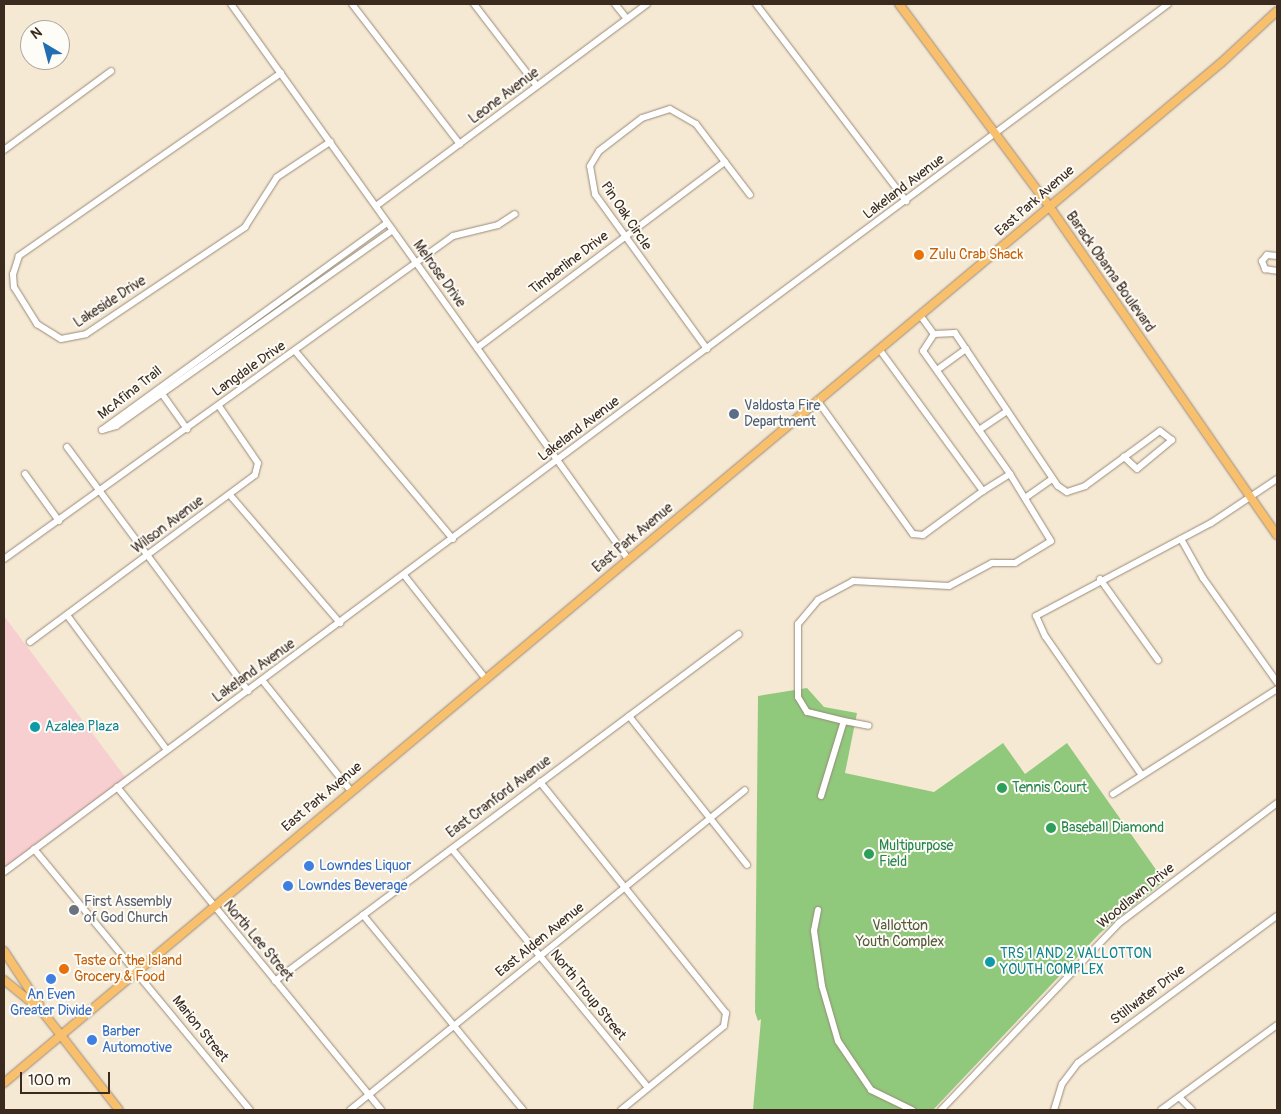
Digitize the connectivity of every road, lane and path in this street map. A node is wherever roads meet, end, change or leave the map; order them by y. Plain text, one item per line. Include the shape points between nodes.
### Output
1 (231, 4) edge
2 (352, 4) edge
3 (474, 4) edge
4 (615, 4) edge
5 (647, 4) edge
6 (756, 4) edge
7 (899, 4) edge
8 (1168, 4) edge
9 (1277, 11) edge
10 (627, 19) junction
11 (111, 71) dead end
12 (281, 73) junction
13 (537, 86) junction
14 (996, 134) junction
15 (330, 142) junction
16 (460, 144) junction
17 (4, 150) edge
18 (725, 162) junction
19 (750, 196) dead end
20 (906, 201) junction
21 (376, 206) junction
22 (1049, 206) junction
23 (515, 214) dead end
24 (387, 223) junction
25 (393, 230) junction
26 (624, 237) junction
27 (352, 248) junction
28 (357, 256) junction
29 (1277, 256) edge
30 (416, 263) junction
31 (323, 269) junction
32 (1277, 272) edge
33 (328, 276) junction
34 (294, 289) junction
35 (299, 296) junction
36 (265, 310) junction
37 (920, 315) junction
38 (270, 317) junction
39 (236, 330) junction
40 (934, 334) junction
41 (241, 337) junction
42 (477, 348) junction
43 (707, 349) junction
44 (879, 349) junction
45 (966, 349) junction
46 (296, 352) junction
47 (937, 370) junction
48 (179, 371) junction
49 (184, 378) junction
50 (157, 387) junction
51 (162, 394) junction
52 (817, 400) junction
53 (130, 406) junction
54 (219, 406) junction
55 (1007, 411) junction
56 (135, 413) junction
57 (186, 429) junction
58 (979, 430) junction
59 (67, 447) dead end
60 (1124, 457) junction
61 (557, 461) junction
62 (25, 474) dead end
63 (1010, 474) junction
64 (1052, 479) junction
65 (1277, 479) edge
66 (101, 490) junction
67 (983, 491) junction
68 (230, 495) junction
69 (1250, 496) junction
70 (1024, 498) junction
71 (59, 521) junction
72 (1277, 535) edge
73 (453, 539) junction
74 (1181, 539) junction
75 (150, 554) junction
76 (4, 559) edge
77 (628, 559) junction
78 (404, 575) junction
79 (1100, 579) junction
80 (67, 615) junction
81 (340, 623) junction
82 (738, 634) dead end
83 (30, 642) dead end
84 (1158, 660) dead end
85 (485, 678) junction
86 (262, 680) junction
87 (1277, 682) edge
88 (1277, 689) edge
89 (248, 691) junction
90 (629, 716) junction
91 (844, 721) junction
92 (869, 726) dead end
93 (166, 750) junction
94 (1141, 774) junction
95 (540, 782) junction
96 (117, 787) junction
97 (350, 790) junction
98 (746, 790) dead end
99 (1113, 794) dead end
100 (821, 796) dead end
101 (1277, 804) edge
102 (710, 818) junction
103 (34, 849) junction
104 (452, 849) junction
105 (747, 865) dead end
106 (4, 872) edge
107 (624, 887) junction
108 (212, 905) junction
109 (818, 910) dead end
110 (363, 915) junction
111 (1277, 916) edge
112 (4, 950) edge
113 (539, 956) junction
114 (134, 970) junction
115 (4, 980) edge
116 (274, 981) junction
117 (42, 1011) junction
118 (1277, 1025) edge
119 (453, 1026) junction
120 (61, 1035) junction
121 (4, 1083) edge
122 (648, 1088) junction
123 (368, 1096) junction
124 (1179, 1097) junction
125 (119, 1110) edge
126 (250, 1110) edge
127 (350, 1110) edge
128 (380, 1110) edge
129 (523, 1110) edge
130 (621, 1110) edge
131 (912, 1110) edge
132 (942, 1110) edge
133 (1054, 1110) edge
134 (1161, 1110) edge
135 (1192, 1110) edge

1 - 12 street, Melrose Drive
2 - 16 street
3 - 13 street
4 - 10 street
5 - 10 street, Leone Avenue
6 - 20 street
7 - 14 main road, Barack Obama Boulevard
8 - 14 street, Lakeland Avenue
9 - 22 main road, East Park Avenue
10 - 13 street, Leone Avenue
11 - 17 street
12 - 15 street, Melrose Drive
12 - 15 street, Lakeside Drive via 19,256 12,274 14,287 37,324 61,339 86,334 245,227 277,177
13 - 16 street, Leone Avenue
14 - 20 street, Lakeland Avenue
14 - 22 main road, Barack Obama Boulevard
15 - 21 street, Melrose Drive
16 - 21 street, Leone Avenue
18 - 19 street, Pin Oak Circle
18 - 26 street, Timberline Drive
18 - 26 street, Pin Oak Circle via 686,114 670,109 642,118 599,151 589,172 592,189
20 - 43 street, Lakeland Avenue
21 - 24 street, Melrose Drive
22 - 37 main road, East Park Avenue
22 - 69 main road, Barack Obama Boulevard
23 - 30 street, Langdale Drive via 498,225 459,232
24 - 25 street, Melrose Drive
24 - 27 street, McAfina Trail
25 - 28 street, McAfina Trail
25 - 30 street, Melrose Drive
26 - 42 street, Timberline Drive
26 - 43 street, Pin Oak Circle
27 - 28 street
27 - 31 street, McAfina Trail
28 - 33 street, McAfina Trail
29 - 32 street via 1267,255 1262,261 1265,269
30 - 42 street, Melrose Drive
30 - 46 street, Langdale Drive
31 - 33 street
31 - 34 street, McAfina Trail
33 - 35 street, McAfina Trail
34 - 35 street
34 - 36 street, McAfina Trail
35 - 38 street, McAfina Trail
36 - 38 street
36 - 39 street, McAfina Trail
37 - 40 street
37 - 44 main road, East Park Avenue
38 - 41 street, McAfina Trail
39 - 41 street
39 - 48 street, McAfina Trail
40 - 45 street via 955,333
40 - 47 street via 923,351
41 - 49 street, McAfina Trail
42 - 61 street, Melrose Drive
43 - 61 street, Lakeland Avenue
44 - 52 main road, East Park Avenue
44 - 67 street
45 - 47 street
45 - 55 street
46 - 54 street, Langdale Drive
46 - 73 street
47 - 58 street
48 - 49 street
48 - 50 street, McAfina Trail
49 - 51 street, McAfina Trail
50 - 51 street
50 - 53 street, McAfina Trail
51 - 56 street, McAfina Trail
51 - 57 street
52 - 67 street via 913,534 923,535
52 - 77 main road, East Park Avenue
53 - 56 street
53 - 56 street, McAfina Trail via 102,430
54 - 57 street, Langdale Drive
54 - 68 street, Wilson Avenue via 258,463 255,475
55 - 58 street
55 - 64 street
57 - 66 street, Langdale Drive
58 - 63 street
59 - 66 street
60 - 60 street via 1160,431 1172,440 1137,469
60 - 64 street via 1086,486 1068,492
61 - 73 street, Lakeland Avenue
61 - 77 street, Melrose Drive
62 - 71 street
63 - 67 street
63 - 70 street
64 - 70 street
65 - 69 street
66 - 71 street, Langdale Drive
66 - 75 street
68 - 75 street, Wilson Avenue
68 - 81 street
69 - 72 main road, Barack Obama Boulevard
69 - 74 street
70 - 91 street via 1051,541 1015,563 992,563 949,586 853,581 832,589 806,611 798,624 798,697 807,712
71 - 76 street, Langdale Drive
73 - 78 street, Lakeland Avenue
74 - 79 street
74 - 87 street via 1203,578
75 - 80 street, Wilson Avenue
75 - 89 street
77 - 85 main road, East Park Avenue
78 - 81 street, Lakeland Avenue
78 - 85 street
79 - 84 street
79 - 94 street via 1045,608 1036,621
80 - 83 street, Wilson Avenue
80 - 93 street
81 - 86 street, Lakeland Avenue
82 - 90 street, East Cranford Avenue
85 - 97 main road, East Park Avenue
86 - 89 street, Lakeland Avenue
86 - 97 street
88 - 94 street
89 - 93 street, Lakeland Avenue
90 - 95 street, East Cranford Avenue
90 - 102 street
91 - 92 street
91 - 100 street
93 - 96 street, Lakeland Avenue
94 - 99 street
95 - 104 street, East Cranford Avenue
95 - 107 street
96 - 103 street, Lakeland Avenue
96 - 108 street, North Lee Street
97 - 108 main road, East Park Avenue
98 - 102 street, East Alden Avenue
101 - 132 street, Woodlawn Drive via 1119,923
102 - 105 street
102 - 107 street, East Alden Avenue
103 - 106 street, Lakeland Avenue
103 - 114 street, Marion Street
104 - 110 street, East Cranford Avenue
104 - 113 street, North Troup Street
107 - 113 street, East Alden Avenue
107 - 122 street via 726,1013 724,1026
108 - 114 main road, East Park Avenue
108 - 116 street, North Lee Street
109 - 131 street via 814,931 822,986 838,1041 872,1090
110 - 116 street, East Cranford Avenue
110 - 119 street
111 - 133 street, Stillwater Drive via 1078,1063 1062,1084
112 - 117 main road
113 - 119 street, East Alden Avenue
113 - 122 street, North Troup Street
114 - 120 main road, East Park Avenue
114 - 126 street, Marion Street
115 - 117 main road
116 - 123 street, North Lee Street
117 - 120 main road
118 - 124 street
119 - 123 street, East Alden Avenue
119 - 129 street
120 - 121 main road, East Park Avenue
120 - 125 main road
122 - 130 street
123 - 127 street, East Alden Avenue
123 - 128 street, North Lee Street
124 - 134 street
124 - 135 street

